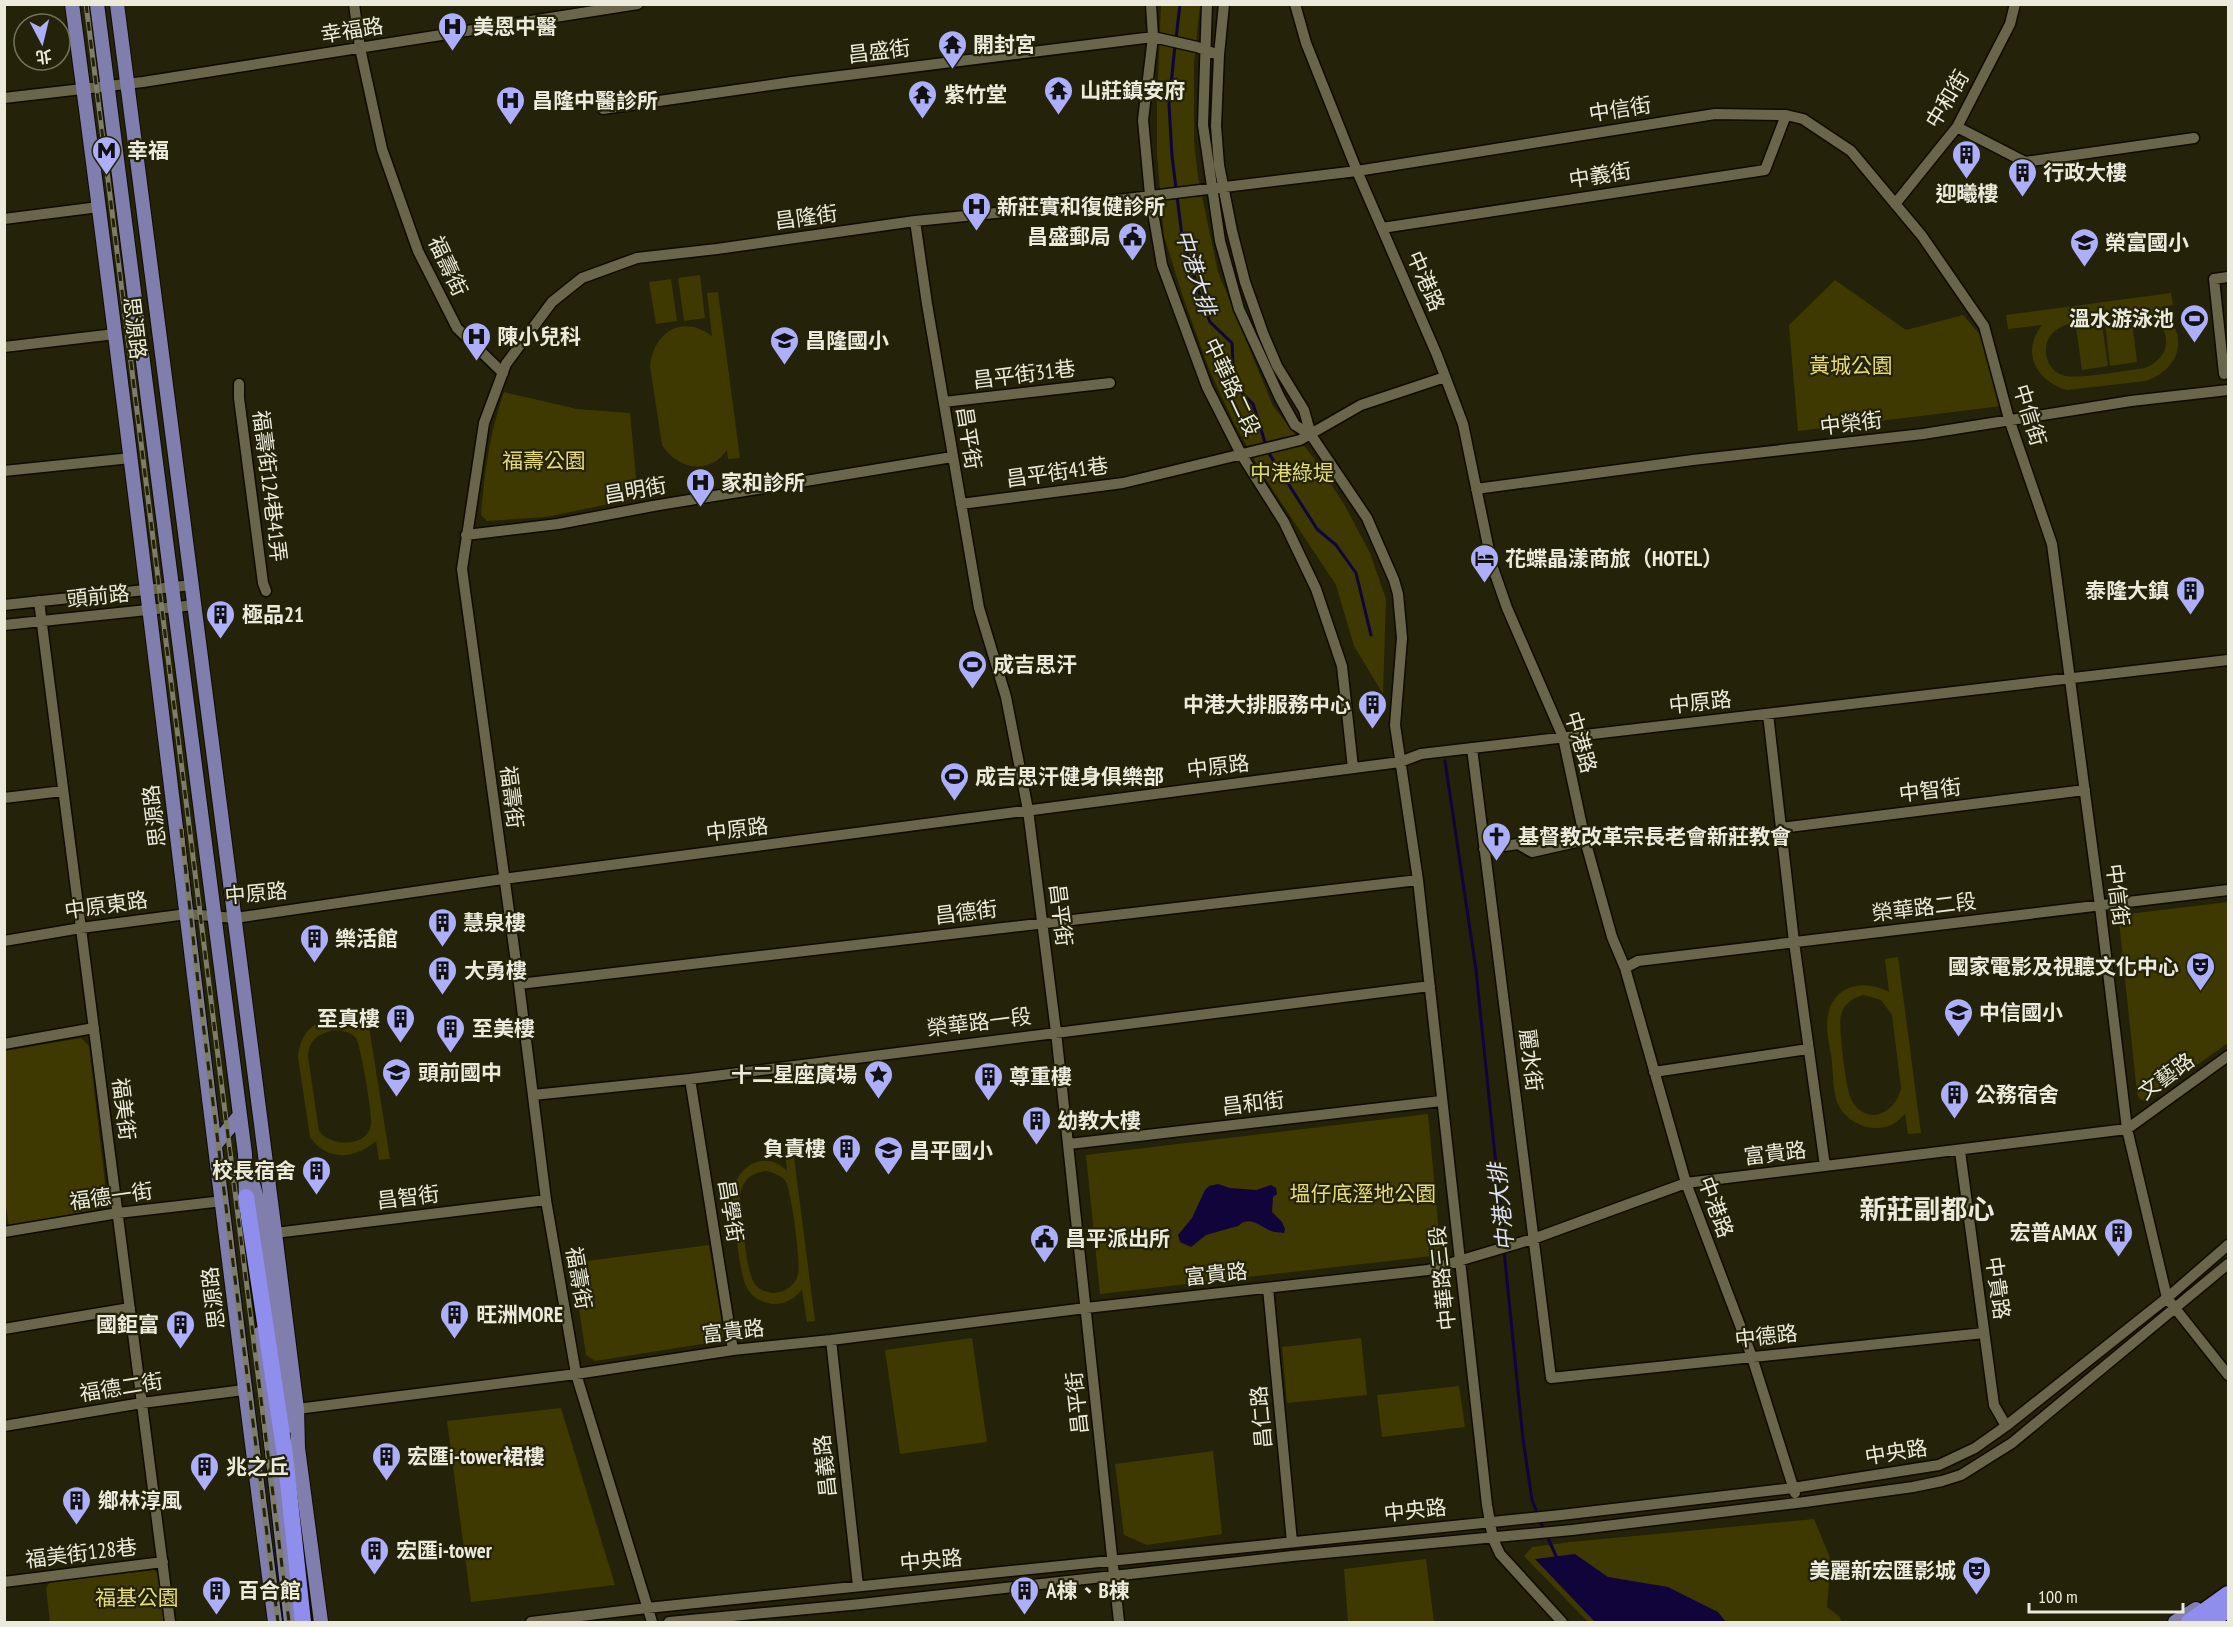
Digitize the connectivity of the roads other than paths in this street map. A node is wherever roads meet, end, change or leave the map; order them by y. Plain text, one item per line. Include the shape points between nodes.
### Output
1 (72, 4) edge
2 (97, 4) edge
3 (117, 4) edge
4 (354, 4) edge
5 (638, 4) edge
6 (1151, 4) edge
7 (1207, 4) edge
8 (1224, 4) edge
9 (1295, 4) edge
10 (2015, 4) edge
11 (1156, 38) junction
12 (360, 48) junction
13 (1201, 48) junction
14 (1219, 55) junction
15 (127, 84) junction
16 (107, 87) junction
17 (84, 89) junction
18 (4, 99) edge
19 (603, 109) dead end
20 (1786, 115) junction
21 (1958, 127) junction
22 (2194, 138) dead end
23 (1357, 171) junction
24 (1211, 188) junction
25 (1224, 188) junction
26 (1163, 194) joint
27 (1150, 195) junction
28 (1895, 204) junction
29 (99, 207) junction
30 (4, 219) edge
31 (915, 221) junction
32 (1382, 228) junction
33 (2229, 277) edge
34 (115, 334) junction
35 (4, 346) edge
36 (503, 373) junction
37 (2224, 374) dead end
38 (1445, 377) junction
39 (1110, 383) dead end
40 (239, 384) dead end
41 (2229, 390) edge
42 (944, 402) junction
43 (2009, 419) junction
44 (1305, 438) junction
45 (1241, 454) junction
46 (952, 457) junction
47 (131, 459) junction
48 (4, 471) edge
49 (1476, 489) junction
50 (961, 504) junction
51 (466, 535) junction
52 (192, 585) junction
53 (172, 587) junction
54 (147, 590) junction
55 (266, 591) dead end
56 (39, 602) junction
57 (4, 605) edge
58 (195, 605) junction
59 (174, 607) junction
60 (150, 610) junction
61 (42, 621) junction
62 (4, 625) edge
63 (2229, 660) edge
64 (2069, 679) junction
65 (1768, 714) junction
66 (1563, 737) junction
67 (1468, 748) junction
68 (1400, 762) junction
69 (1353, 768) junction
70 (2085, 790) junction
71 (63, 791) junction
72 (4, 798) edge
73 (1028, 810) junction
74 (1781, 828) junction
75 (1585, 840) junction
76 (1484, 849) junction
77 (503, 879) junction
78 (1418, 880) junction
79 (2229, 890) edge
80 (2100, 906) junction
81 (187, 914) junction
82 (214, 915) junction
83 (236, 918) junction
84 (1043, 923) junction
85 (81, 928) junction
86 (4, 941) edge
87 (1794, 942) junction
88 (1625, 968) junction
89 (519, 984) junction
90 (1430, 986) junction
91 (94, 1028) junction
92 (1056, 1032) junction
93 (4, 1044) edge
94 (1808, 1049) junction
95 (2229, 1056) edge
96 (1654, 1072) junction
97 (690, 1078) junction
98 (533, 1095) junction
99 (1442, 1101) junction
100 (240, 1115) junction
101 (2127, 1129) junction
102 (1068, 1144) junction
103 (215, 1145) junction
104 (1960, 1151) junction
105 (245, 1154) junction
106 (1825, 1166) junction
107 (1686, 1184) junction
108 (246, 1197) junction
109 (546, 1200) junction
110 (223, 1201) junction
111 (118, 1213) junction
112 (4, 1232) edge
113 (275, 1233) junction
114 (1533, 1239) junction
115 (2229, 1245) edge
116 (1460, 1261) junction
117 (2229, 1264) edge
118 (1268, 1288) junction
119 (2167, 1298) junction
120 (130, 1308) junction
121 (1086, 1308) junction
122 (2175, 1309) junction
123 (4, 1329) edge
124 (1984, 1333) junction
125 (831, 1340) junction
126 (733, 1350) junction
127 (1752, 1357) junction
128 (576, 1374) junction
129 (2229, 1375) edge
130 (1551, 1378) joint
131 (244, 1390) junction
132 (142, 1403) junction
133 (297, 1409) junction
134 (4, 1426) edge
135 (2006, 1426) junction
136 (298, 1448) junction
137 (1793, 1488) junction
138 (1798, 1503) junction
139 (1490, 1521) junction
140 (1493, 1539) junction
141 (1292, 1542) junction
142 (162, 1562) junction
143 (1113, 1562) junction
144 (1114, 1577) junction
145 (4, 1582) edge
146 (2229, 1584) edge
147 (858, 1586) junction
148 (2229, 1594) edge
149 (647, 1608) junction
150 (2229, 1609) edge
151 (170, 1623) edge
152 (275, 1623) edge
153 (291, 1623) edge
154 (303, 1623) edge
155 (321, 1623) edge
156 (531, 1623) edge
157 (652, 1623) edge
158 (669, 1623) edge
159 (1119, 1623) edge
160 (1562, 1623) edge
161 (2175, 1623) edge
162 (2189, 1623) edge
163 (2210, 1623) edge

1 - 17 main road, 思源路
2 - 16 main road, 思源路
3 - 15 main road, 思源路
4 - 12 street, 福壽街
5 - 12 street, 幸福路
6 - 11 street, 中華路二段
7 - 13 street, 中華路二段
8 - 14 street, 中華路二段
9 - 23 street, 中港路 via 1306,44
10 - 21 street, 中和街 via 2010,24
11 - 13 street, 昌盛街
11 - 19 street, 昌盛街
11 - 27 street, 中華路二段 via 1143,120
12 - 15 street, 幸福路
12 - 36 street, 福壽街 via 382,149 418,251 457,328
13 - 14 street
13 - 24 street, 中華路二段 via 1203,125
14 - 25 street, 中華路二段 via 1216,126
15 - 16 street, 幸福路
15 - 52 main road, 思源路
16 - 17 street, 幸福路
16 - 53 main road, 思源路
17 - 18 street, 幸福路
17 - 29 main road, 思源路
20 - 23 street, 中信街 via 1715,114
20 - 28 street, 中信街 via 1803,119 1851,151
20 - 32 street, 中義街 via 1765,170
21 - 22 street via 2025,162
21 - 28 street, 中和街
23 - 25 street, 中信街
23 - 32 street, 中港路
24 - 25 street, 中信街
24 - 26 street, 中信街
24 - 44 street, 中華路二段 via 1220,241 1239,309 1280,398
25 - 44 street, 中華路二段 via 1252,302 1277,366 1304,410
26 - 27 street, 昌隆街
27 - 31 street, 昌隆街
27 - 45 street, 中華路二段 via 1169,286 1207,387
28 - 43 street, 中信街 via 1953,278 1984,326
29 - 30 street
29 - 34 main road, 思源路
31 - 36 street, 昌隆街 via 637,258 591,274 552,302
31 - 42 street, 昌平街
32 - 38 street, 中港路
33 - 37 street via 2214,279
34 - 35 street
34 - 47 main road, 思源路
36 - 51 street, 福壽街 via 484,423
38 - 44 street, 昌平街41巷 via 1361,405
38 - 49 street, 中港路 via 1463,424
39 - 42 street, 昌平街31巷
40 - 55 street, 福壽街124巷41弄
41 - 43 street, 中榮街
42 - 46 street, 昌平街
43 - 49 street, 中榮街 via 1923,434
43 - 64 street, 中信街 via 2052,544
44 - 45 street, 昌平街41巷
44 - 68 street, 中華路二段 via 1368,518 1394,580 1400,610 1395,725
45 - 50 street, 昌平街41巷 via 1123,483
45 - 69 street, 中華路二段 via 1284,522 1328,622 1342,666
46 - 50 street, 昌平街
46 - 51 street, 昌明街 via 558,524
47 - 48 street
47 - 54 main road, 思源路
49 - 66 street, 中港路 via 1492,565 1507,608
50 - 73 street, 昌平街 via 979,608 1006,697
51 - 77 street, 福壽街 via 462,569
52 - 53 street, 頭前路
52 - 58 main road, 思源路
53 - 54 street, 頭前路
53 - 59 main road, 思源路
54 - 56 street, 頭前路
54 - 60 main road, 思源路
56 - 57 street, 頭前路
56 - 61 street, 福美街
58 - 59 street, 頭前路
58 - 83 main road, 思源路
59 - 60 street, 頭前路
59 - 82 main road, 思源路
60 - 61 street, 頭前路
60 - 81 main road, 思源路
61 - 62 street, 頭前路
61 - 71 street, 福美街
63 - 64 street, 中原路
64 - 65 street, 中原路
64 - 70 street, 中信街
65 - 66 street, 中原路
65 - 74 street
66 - 67 street, 中原路
66 - 75 street, 中港路
67 - 68 street, 中原路 via 1421,754
67 - 76 street, 麗水街
68 - 69 street, 中原路
68 - 78 street, 中華路三段
69 - 73 street, 中原路
70 - 74 street, 中智街
70 - 80 street, 中信街
71 - 72 street
71 - 85 street, 福美街
73 - 77 street, 中原路
73 - 84 street, 昌平街
74 - 87 street
75 - 76 street via 1532,852 1518,844
75 - 88 street, 中港路 via 1612,937
76 - 114 street, 麗水街
77 - 83 street, 中原路
77 - 89 street, 福壽街
78 - 84 street, 昌德街
78 - 90 street, 中華路三段
79 - 80 street, 榮華路二段
80 - 87 street, 榮華路二段
80 - 101 street, 中信街
81 - 82 street, 中原東路
81 - 85 street, 中原東路
81 - 103 main road, 思源路
82 - 83 street, 中原路
82 - 100 main road, 思源路
83 - 113 main road, 思源路
84 - 89 street, 昌德街
84 - 92 street, 昌平街
85 - 86 street, 中原東路
85 - 91 street, 福美街
87 - 88 street, 榮華路二段 via 1638,961
87 - 94 street
88 - 96 street, 中港路
89 - 98 street, 福壽街
90 - 92 street, 榮華路一段
90 - 99 street, 中華路三段
91 - 93 street
91 - 111 street, 福美街
92 - 97 street, 榮華路一段
92 - 102 street, 昌平街
94 - 96 street
94 - 106 street
95 - 101 street, 文藝路
96 - 107 street, 中港路
97 - 98 street, 榮華路一段
97 - 126 street, 昌學街
98 - 109 street, 福壽街
99 - 102 street, 昌和街
99 - 116 street, 中華路三段
100 - 103 main road
100 - 105 main road, 思源路
101 - 104 street, 富貴路
101 - 119 street, 中信街
102 - 121 street, 昌平街
103 - 110 main road, 思源路
104 - 106 street, 富貴路
104 - 124 street, 中貴路
105 - 108 main road, 思源路
105 - 136 main road, 思源路 via 263,1222 287,1407
106 - 107 street, 富貴路
107 - 114 street, 富貴路
107 - 127 street, 中港路
108 - 153 main road, 思源路
108 - 154 highway via 285,1455
109 - 113 street, 昌智街
109 - 128 street, 福壽街
110 - 111 street, 福德一街
110 - 131 main road, 思源路
111 - 112 street, 福德一街
111 - 120 street, 福美街
113 - 133 main road, 思源路
114 - 116 street, 富貴路
114 - 130 street, 麗水街
115 - 119 street, 中央路
116 - 118 street, 富貴路 via 1428,1270
116 - 139 street, 中華路三段
117 - 122 street, 中央路
118 - 121 street, 富貴路
118 - 141 street, 昌仁路
119 - 122 street, 中信街
119 - 135 street, 中央路
120 - 123 street
120 - 132 street, 福美街
121 - 125 street, 富貴路
121 - 143 street, 昌平街
122 - 129 street, 中信街
122 - 138 street, 中央路 via 2012,1443 1961,1475 1913,1487
124 - 127 street, 中德路
124 - 135 street, 中貴路 via 1994,1405
125 - 126 street, 富貴路
125 - 147 street, 昌義路
126 - 128 street, 富貴路
127 - 130 street, 中德路
127 - 137 street, 中港路
128 - 133 street, 富貴路
128 - 149 street, 福壽街
131 - 132 street, 福德二街
131 - 152 main road, 思源路
132 - 134 street, 福德二街
132 - 142 street, 福美街
133 - 136 main road, 思源路
135 - 137 street, 中央路 via 1975,1448 1939,1465
136 - 155 main road, 思源路
137 - 138 street, 中港路
137 - 139 street, 中央路
138 - 140 street, 中央路
139 - 140 street, 中華路三段
139 - 141 street, 中央路
140 - 144 street, 中央路 via 1292,1556
140 - 160 street, 中華路三段 via 1500,1554
141 - 143 street, 中央路
142 - 145 street, 福美街128巷
142 - 151 street, 福美街
143 - 144 street, 昌平街
143 - 147 street, 中央路
144 - 158 street, 中央路
144 - 159 street, 昌平街
146 - 161 main road
147 - 149 street, 中央路
148 - 162 highway
149 - 156 street, 中央路
149 - 157 street, 福壽街
150 - 163 highway

